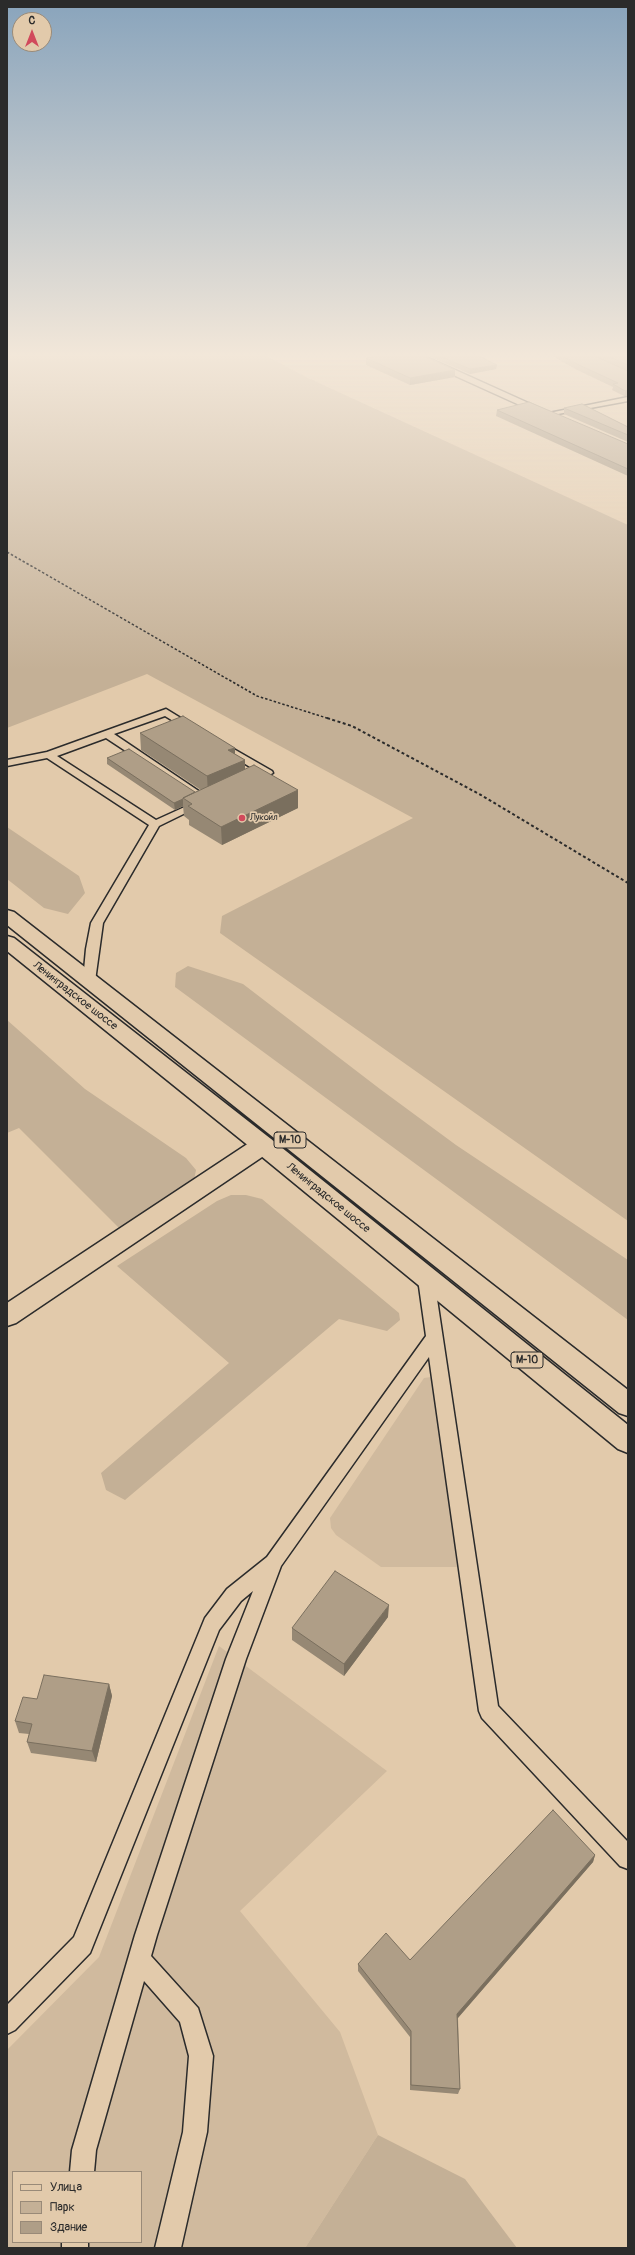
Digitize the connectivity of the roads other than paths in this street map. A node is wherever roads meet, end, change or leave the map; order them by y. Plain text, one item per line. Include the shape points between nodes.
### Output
1 (107, 734) junction
2 (49, 755) junction
3 (7, 764) edge
4 (241, 785) edge
5 (155, 824) junction
6 (7, 916) edge
7 (7, 942) edge
8 (89, 981) junction
9 (263, 1145) junction
10 (426, 1279) junction
11 (7, 1316) edge
12 (435, 1336) junction
13 (628, 1405) edge
14 (628, 1441) edge
15 (274, 1561) junction
16 (628, 1858) edge
17 (139, 1959) junction
18 (7, 2022) edge
19 (82, 2171) edge
20 (168, 2248) edge

1 - 2 lane
1 - 4 lane via 166,712 268,773
1 - 5 lane via 211,799
2 - 3 lane
2 - 5 lane
5 - 8 lane via 97,923
6 - 8 main road, Ленинградское шоссе / М-10
7 - 9 main road, Ленинградское шоссе / М-10
8 - 13 main road, Ленинградское шоссе / М-10
9 - 10 main road, Ленинградское шоссе / М-10
9 - 11 main road
10 - 12 lane
10 - 14 main road, Ленинградское шоссе / М-10
12 - 15 lane
12 - 16 lane via 489,1711
15 - 17 lane via 236,1659
15 - 18 lane via 234,1595 212,1624 82,1945
17 - 19 lane via 84,2150
17 - 20 lane via 190,2016 201,2056 195,2132

